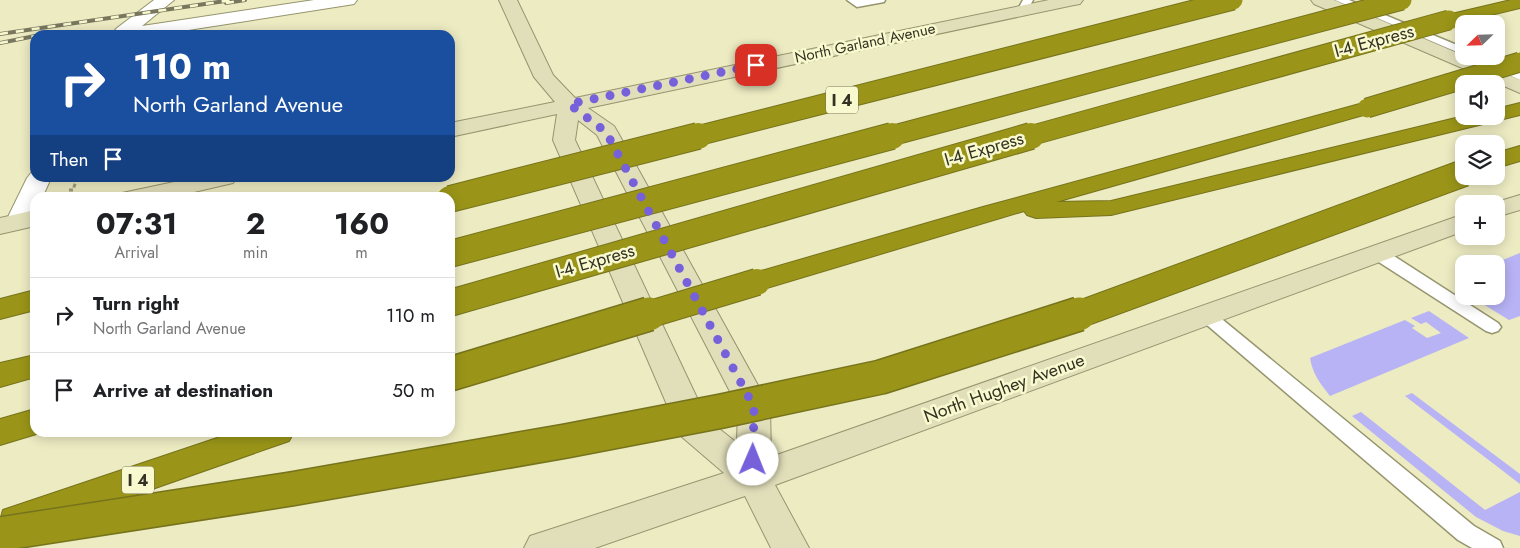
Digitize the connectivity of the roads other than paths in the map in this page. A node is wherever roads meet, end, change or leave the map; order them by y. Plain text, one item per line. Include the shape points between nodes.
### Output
1 (165, 0) edge
2 (348, 0) edge
3 (508, 0) edge
4 (852, 0) edge
5 (880, 0) edge
6 (1074, 0) edge
7 (1233, 0) edge
8 (1320, 0) edge
9 (1340, 0) edge
10 (1402, 0) edge
11 (1510, 0) edge
12 (1520, 3) edge
13 (1025, 5) edge
14 (1449, 20) junction
15 (126, 30) edge
16 (152, 30) edge
17 (1455, 48) edge
18 (1520, 62) edge
19 (1494, 65) edge
20 (1520, 76) edge
21 (1520, 87) edge
22 (569, 104) junction
23 (1520, 109) edge
24 (1505, 113) edge
25 (1455, 125) edge
26 (455, 129) edge
27 (1520, 152) edge
28 (1505, 158) edge
29 (1455, 176) edge
30 (206, 182) edge
31 (159, 192) edge
32 (30, 197) edge
33 (455, 199) edge
34 (1520, 202) edge
35 (1505, 207) edge
36 (992, 212) junction
37 (18, 222) edge
38 (1455, 225) edge
39 (455, 253) edge
40 (1378, 253) junction
41 (30, 301) edge
42 (455, 302) edge
43 (0, 309) edge
44 (1206, 315) junction
45 (1492, 327) dead end
46 (30, 367) edge
47 (455, 373) edge
48 (0, 375) edge
49 (30, 423) edge
50 (0, 432) edge
51 (262, 437) edge
52 (753, 477) junction
53 (0, 527) edge
54 (0, 534) edge
55 (543, 548) edge
56 (790, 548) edge
57 (1492, 548) edge

1 - 15 street
2 - 16 street
3 - 22 street via 544,77
4 - 5 lane via 857,4
6 - 13 street, North Garland Avenue
7 - 33 highway, I 4, bridge
8 - 21 street
9 - 17 lane
10 - 39 highway, I-4 Express, bridge
11 - 14 highway
12 - 14 highway, I-4 Express
13 - 22 street, North Garland Avenue
14 - 42 highway, I-4 Express, bridge via 1020,138
18 - 36 highway, bridge
19 - 20 lane
22 - 26 street, North Garland Avenue
22 - 52 street via 606,132 754,407
22 - 52 street via 564,140 694,428
23 - 24 highway
25 - 36 highway via 1111,208
27 - 28 highway
29 - 54 highway, bridge via 1096,309 881,377 557,443 291,489
30 - 31 street
32 - 37 street
34 - 35 street
36 - 47 highway, bridge
38 - 40 street, North Hughey Avenue
40 - 44 street, North Hughey Avenue
40 - 45 lane
41 - 43 highway
44 - 52 street, North Hughey Avenue
44 - 57 lane via 1466,533
46 - 48 highway
49 - 50 highway
51 - 53 highway, I 4
52 - 55 street, North Hughey Avenue
52 - 56 street

